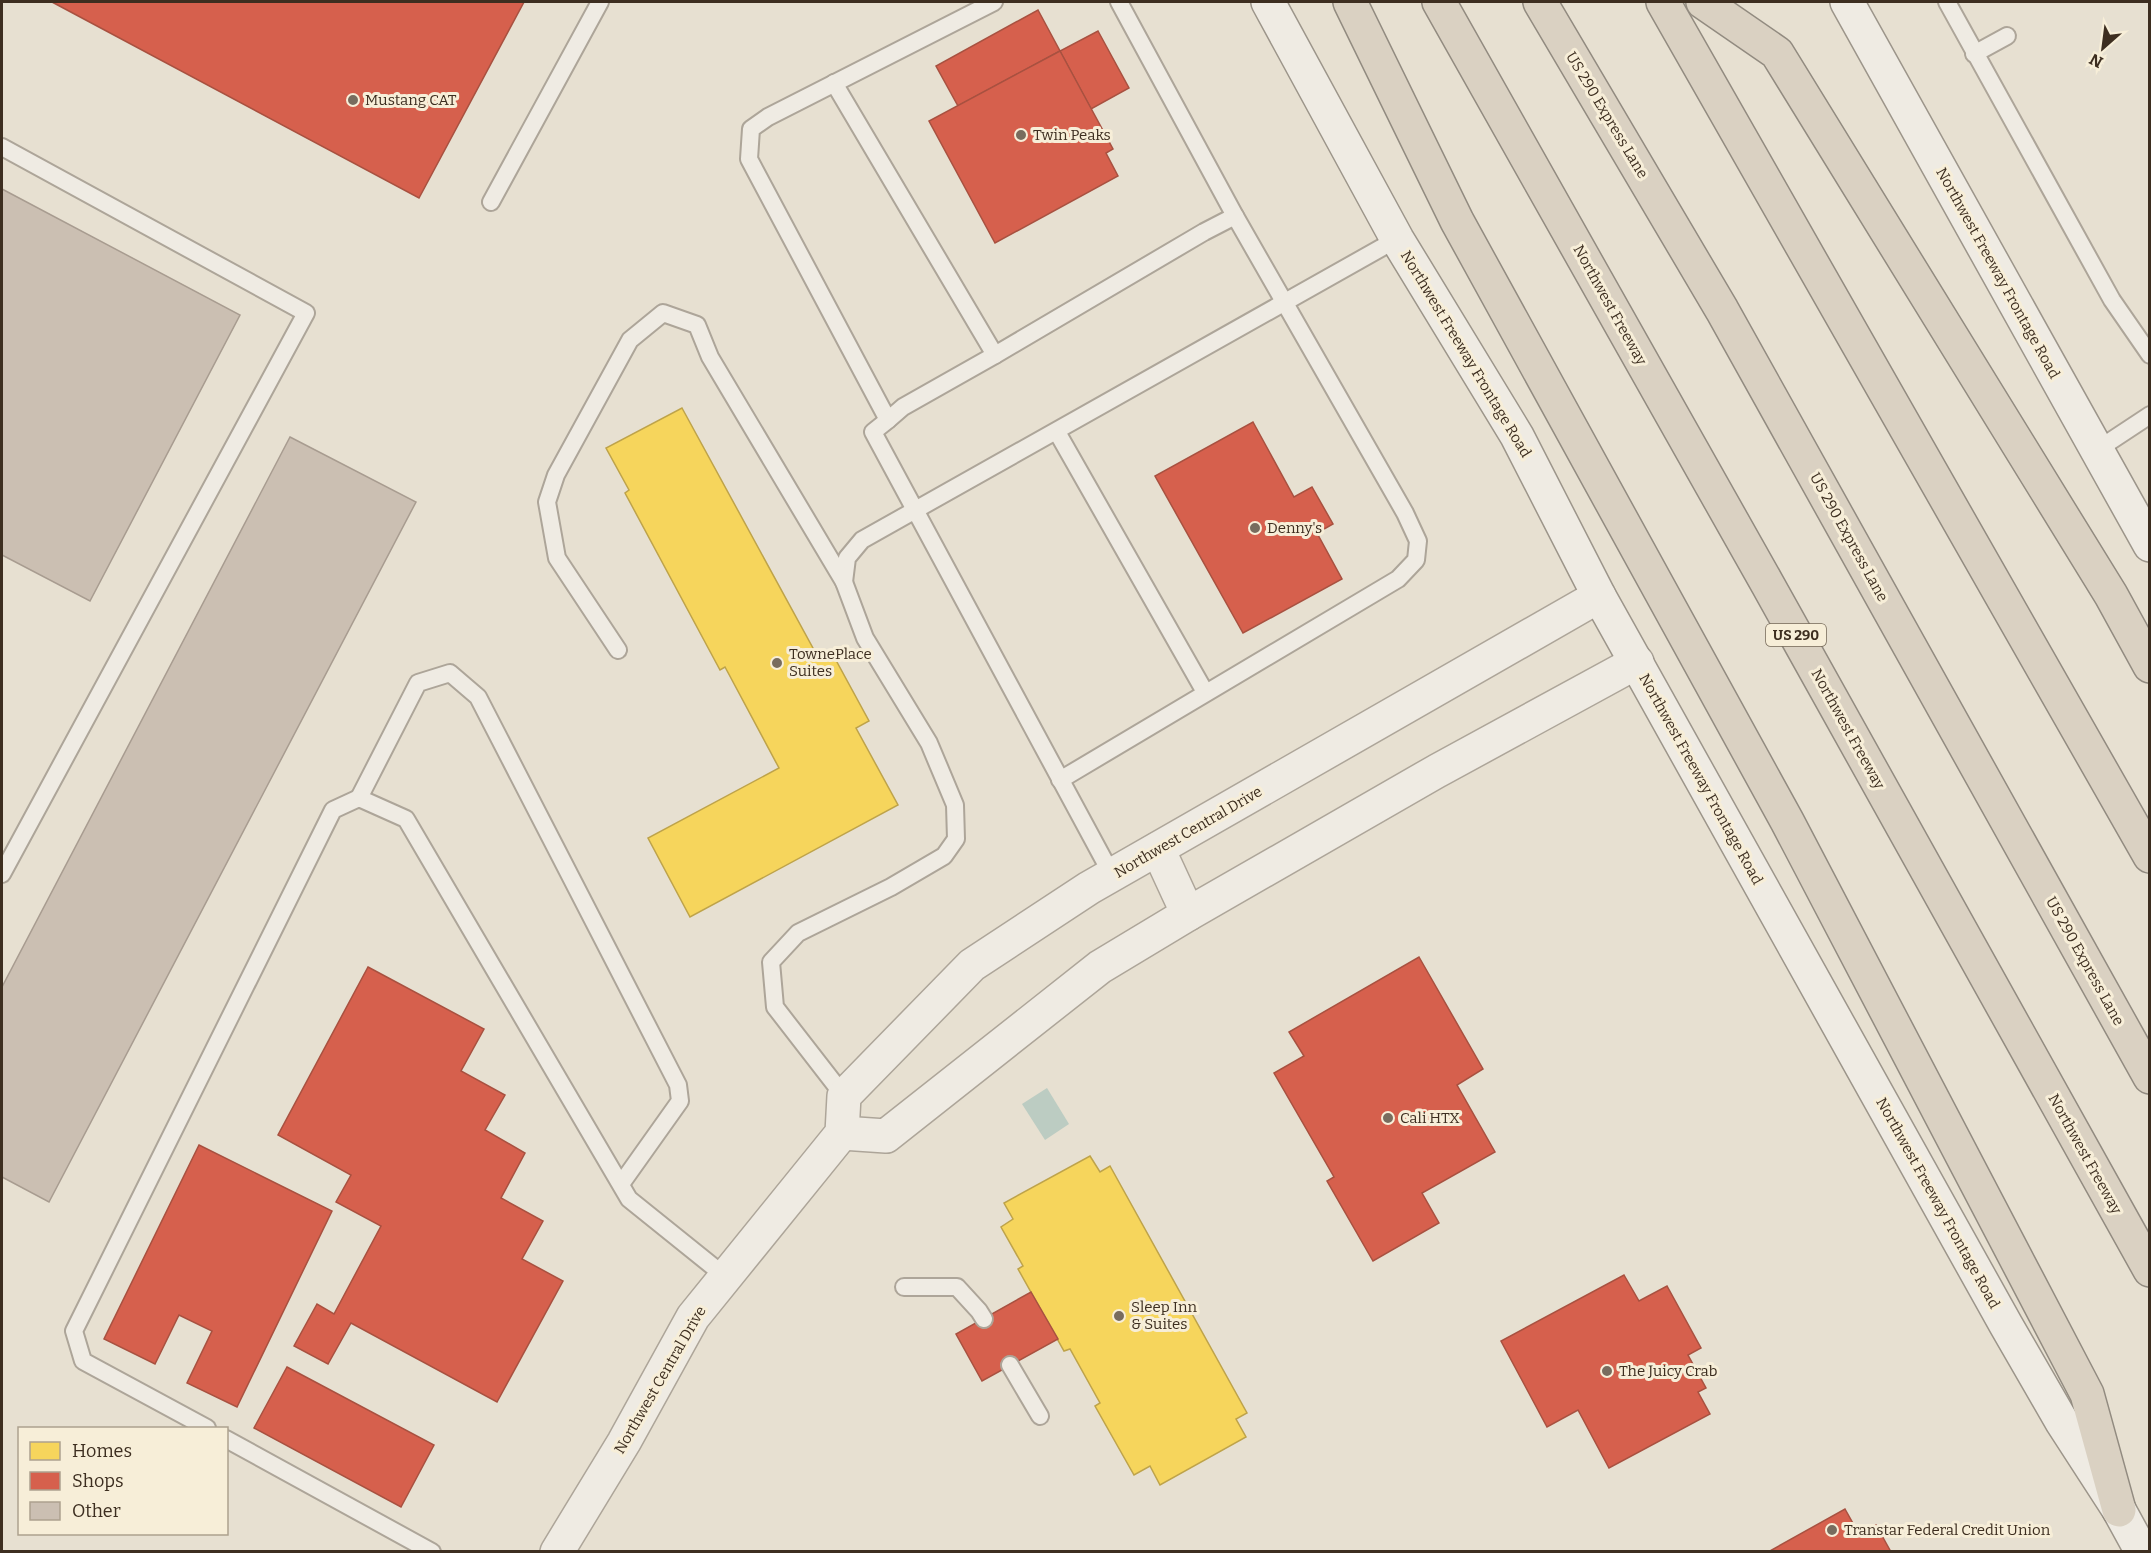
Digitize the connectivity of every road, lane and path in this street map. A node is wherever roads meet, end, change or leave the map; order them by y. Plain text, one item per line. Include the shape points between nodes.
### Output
1 (600, 2) edge
2 (993, 2) edge
3 (1119, 2) edge
4 (1268, 2) edge
5 (1350, 2) edge
6 (1439, 2) edge
7 (1540, 2) edge
8 (1663, 2) edge
9 (1703, 2) edge
10 (1846, 2) edge
11 (1947, 2) edge
12 (2007, 36) dead end
13 (1974, 54) junction
14 (834, 83) junction
15 (2, 147) edge
16 (491, 202) dead end
17 (1235, 216) junction
18 (1397, 239) junction
19 (1286, 303) junction
20 (995, 355) junction
21 (2150, 355) edge
22 (2150, 415) edge
23 (888, 420) junction
24 (1057, 432) junction
25 (2097, 450) junction
26 (914, 511) junction
27 (2150, 545) edge
28 (844, 582) junction
29 (1599, 596) junction
30 (618, 650) dead end
31 (1636, 662) junction
32 (2150, 666) edge
33 (1205, 693) junction
34 (1060, 780) junction
35 (359, 798) junction
36 (1158, 849) junction
37 (2150, 856) edge
38 (2, 874) edge
39 (1112, 875) junction
40 (1188, 915) junction
41 (2150, 1077) edge
42 (844, 1096) junction
43 (842, 1133) junction
44 (621, 1184) junction
45 (2150, 1270) edge
46 (726, 1277) junction
47 (904, 1287) dead end
48 (984, 1319) dead end
49 (1010, 1365) dead end
50 (1040, 1416) dead end
51 (205, 1427) edge
52 (228, 1440) edge
53 (2119, 1510) junction
54 (432, 1551) edge
55 (557, 1551) edge
56 (2142, 1551) edge

1 - 16 lane
2 - 14 lane
3 - 17 lane
4 - 18 street, Northwest Freeway Frontage Road
5 - 53 highway via 1457,221 1787,821 2087,1394
6 - 45 highway, Northwest Freeway / US 290
7 - 41 highway, US 290 Express Lane via 1722,310
8 - 37 highway
9 - 32 highway via 1777,53 2111,595
10 - 25 street, Northwest Freeway Frontage Road
11 - 13 lane
12 - 13 lane
13 - 21 lane via 2112,300
14 - 20 lane
14 - 23 lane via 751,129 749,159
15 - 38 lane via 306,313
17 - 19 lane
17 - 20 lane
18 - 19 lane
18 - 29 street, Northwest Freeway Frontage Road via 1517,436
19 - 24 lane
19 - 33 lane via 1405,513 1418,541 1416,560 1398,579
20 - 23 lane via 903,407
22 - 25 lane
23 - 26 lane via 873,432
24 - 26 lane
24 - 33 lane
25 - 27 street, Northwest Freeway Frontage Road
26 - 28 lane via 862,540 847,558
26 - 34 lane
28 - 30 lane via 710,357 697,326 663,313 630,340 556,475 547,502 557,558
28 - 42 lane via 866,638 929,743 955,805 956,839 944,856 798,933 771,962 775,1006
29 - 31 street, Northwest Freeway Frontage Road
29 - 36 street, Northwest Central Drive
31 - 40 street
31 - 53 street, Northwest Freeway Frontage Road via 2006,1325
33 - 34 lane
34 - 39 lane
35 - 44 lane via 406,819
35 - 44 lane via 418,682 450,673 478,697 678,1085 680,1101
35 - 51 lane via 333,810 74,1331 83,1361
36 - 39 street, Northwest Central Drive
36 - 40 street
39 - 42 street, Northwest Central Drive via 972,965
40 - 43 street via 1100,968 886,1136
42 - 43 street
43 - 46 street, Northwest Central Drive
44 - 46 lane via 629,1199
46 - 55 street, Northwest Central Drive via 693,1317 624,1442
47 - 48 lane via 957,1287
49 - 50 lane
52 - 54 lane
53 - 56 street, Northwest Freeway Frontage Road

